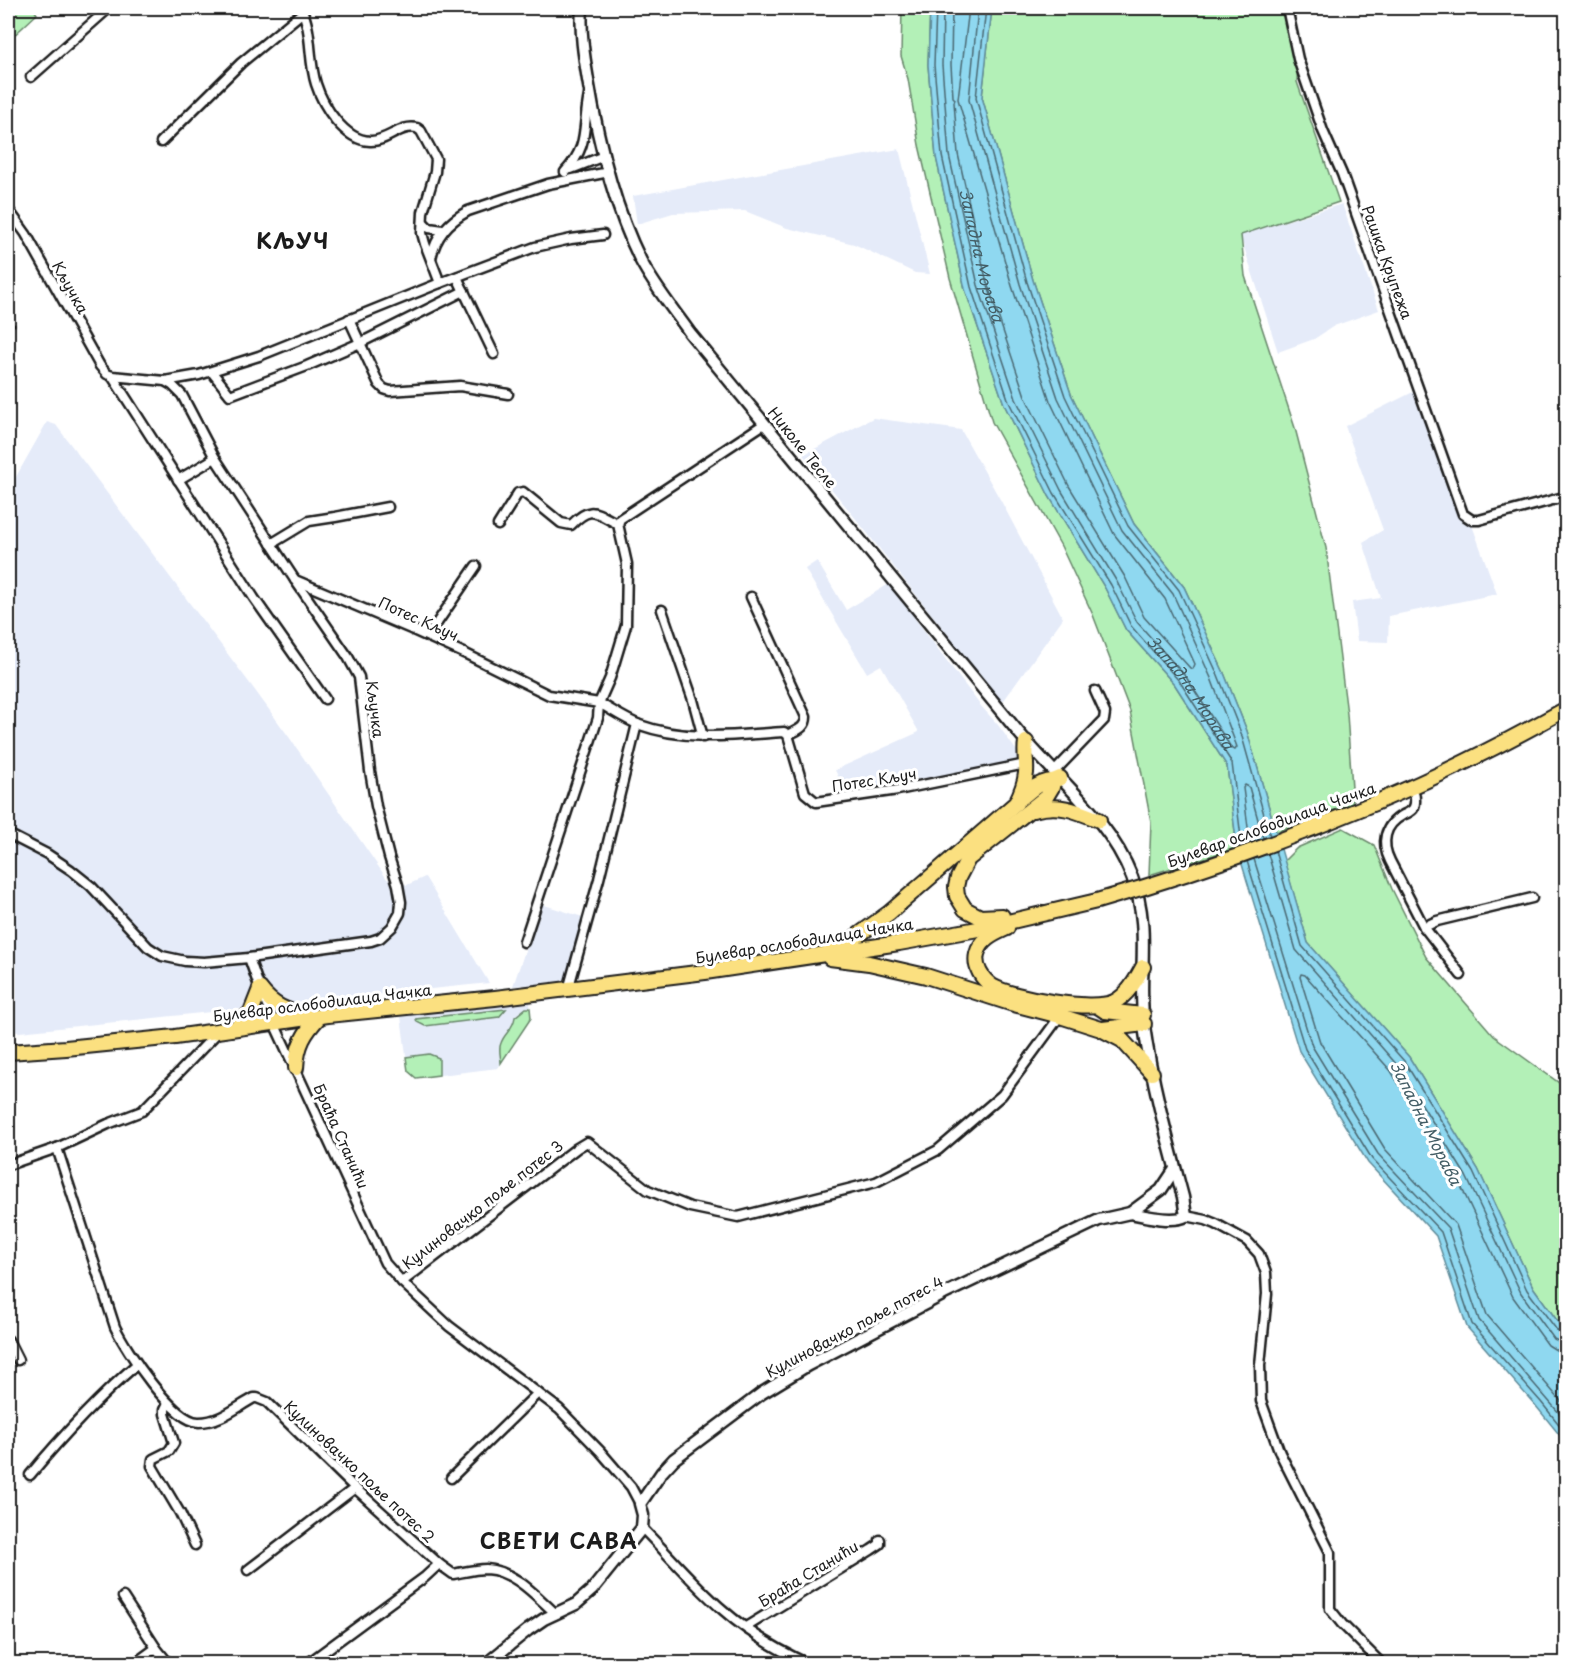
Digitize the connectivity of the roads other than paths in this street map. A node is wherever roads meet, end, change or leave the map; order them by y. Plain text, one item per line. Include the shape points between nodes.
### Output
1 (109, 8) edge
2 (582, 8) edge
3 (1287, 8) edge
4 (302, 10) edge
5 (31, 77) dead end
6 (590, 90) junction
7 (161, 142) dead end
8 (604, 156) junction
9 (565, 172) junction
10 (609, 172) junction
11 (548, 184) junction
12 (8, 209) edge
13 (423, 222) junction
14 (443, 230) junction
15 (603, 235) dead end
16 (431, 258) junction
17 (457, 277) junction
18 (440, 283) junction
19 (464, 291) junction
20 (349, 319) junction
21 (360, 343) junction
22 (494, 354) dead end
23 (212, 372) junction
24 (112, 376) junction
25 (165, 381) junction
26 (507, 394) dead end
27 (764, 424) junction
28 (215, 458) junction
29 (178, 480) junction
30 (1566, 499) edge
31 (388, 507) dead end
32 (618, 524) junction
33 (498, 525) dead end
34 (272, 544) junction
35 (476, 566) dead end
36 (295, 580) junction
37 (751, 597) dead end
38 (662, 610) dead end
39 (428, 636) junction
40 (1095, 691) dead end
41 (325, 699) dead end
42 (599, 703) junction
43 (1566, 709) edge
44 (637, 724) junction
45 (789, 735) junction
46 (703, 737) junction
47 (1026, 742) junction
48 (1026, 764) junction
49 (1056, 778) junction
50 (1413, 787) junction
51 (1016, 802) junction
52 (1029, 812) junction
53 (1099, 820) junction
54 (8, 834) edge
55 (1532, 898) dead end
56 (1022, 918) junction
57 (1425, 927) junction
58 (524, 942) dead end
59 (821, 955) junction
60 (249, 958) junction
61 (1143, 967) junction
62 (1461, 975) dead end
63 (260, 989) junction
64 (568, 990) junction
65 (1095, 1005) junction
66 (320, 1016) junction
67 (1060, 1016) junction
68 (1144, 1020) junction
69 (274, 1023) junction
70 (235, 1028) junction
71 (1101, 1029) junction
72 (219, 1031) junction
73 (8, 1052) edge
74 (296, 1068) junction
75 (1152, 1073) junction
76 (57, 1148) junction
77 (8, 1165) edge
78 (1175, 1168) junction
79 (1130, 1213) junction
80 (1186, 1216) junction
81 (402, 1282) junction
82 (8, 1340) edge
83 (18, 1360) dead end
84 (137, 1364) junction
85 (538, 1393) junction
86 (168, 1403) junction
87 (30, 1475) dead end
88 (451, 1478) dead end
89 (355, 1488) junction
90 (640, 1504) junction
91 (642, 1528) junction
92 (880, 1540) dead end
93 (195, 1545) dead end
94 (439, 1564) junction
95 (248, 1570) dead end
96 (123, 1597) dead end
97 (556, 1614) junction
98 (746, 1627) junction
99 (156, 1648) junction
100 (134, 1664) edge
101 (169, 1664) edge
102 (307, 1664) edge
103 (486, 1664) edge
104 (808, 1664) edge
105 (1382, 1664) edge

1 - 5 street
2 - 6 street, Николе Тесле
3 - 30 street, Рашка Крупежа via 1298,59 1323,131 1342,174 1463,514 1479,520
4 - 7 street
4 - 13 street via 310,33 316,84 343,129 359,139 377,141 409,127 417,128 435,153 437,164
6 - 8 street, Николе Тесле
6 - 9 street via 582,145
8 - 9 street
8 - 10 street, Николе Тесле
9 - 11 street
10 - 11 street
10 - 27 street, Николе Тесле via 626,225 656,286
11 - 14 street via 468,211
12 - 24 street, Кључка via 100,366
13 - 14 street via 429,228
13 - 16 street via 422,233
14 - 16 street
15 - 17 street via 535,247
16 - 18 street
17 - 18 street
17 - 19 street
18 - 20 street
19 - 21 street
19 - 22 street
20 - 21 street
20 - 23 street
21 - 23 street via 230,395
21 - 26 street via 384,389 460,386
23 - 25 street
24 - 25 street
24 - 29 street, Кључка
25 - 28 street, Кључка via 182,395
27 - 32 street
27 - 47 street, Николе Тесле
28 - 29 street
28 - 34 street, Кључка
29 - 41 street, Кључка
31 - 34 street via 309,521
32 - 33 street via 592,512 586,512 571,525 561,523 523,492 518,493
32 - 42 street via 627,564 626,624
34 - 36 street, Кључка
35 - 39 street
36 - 39 street, Потес Кључ
36 - 60 street, Кључка via 359,677 374,794 398,885 400,913 385,934 371,941
37 - 45 street via 806,717 801,728
38 - 46 street
39 - 42 street, Потес Кључ via 549,695
40 - 49 street via 1105,713 1104,720
42 - 44 street, Потес Кључ
42 - 58 street via 598,718
43 - 50 main road, Булевар ослободилаца Чачка
44 - 46 street, Потес Кључ via 661,732
44 - 64 street
45 - 46 street, Потес Кључ via 784,732
45 - 48 street, Потес Кључ via 805,793 816,802
47 - 48 main road
47 - 49 street, Николе Тесле
48 - 51 main road via 1025,782
49 - 51 main road via 1035,787
49 - 52 main road via 1046,797
49 - 53 street, Николе Тесле
50 - 56 main road, Булевар ослободилаца Чачка, bridge via 1244,855 1153,885
50 - 57 street via 1414,807 1388,828 1385,844
51 - 59 main road via 889,913 853,939
52 - 53 main road via 1056,807
52 - 56 main road via 968,859 956,887 959,901 975,915
53 - 61 street, Николе Тесле via 1119,847 1140,904
54 - 60 street via 71,870 148,947 162,956 204,962
55 - 57 street
56 - 59 main road, Булевар ослободилаца Чачка via 899,944
56 - 65 main road via 982,944 976,962 983,978 999,989 1020,995 1072,1005
57 - 62 street
59 - 64 main road, Булевар ослободилаца Чачка
59 - 67 main road via 926,976
60 - 63 street, Браћа Станићи
61 - 65 main road via 1123,996 1106,1005
61 - 68 street
63 - 66 main road via 278,1007
63 - 69 street, Браћа Станићи
63 - 70 main road via 251,1012
64 - 66 main road, Булевар ослободилаца Чачка
65 - 68 main road
66 - 69 main road, Булевар ослободилаца Чачка
66 - 74 main road via 298,1047
67 - 71 main road
67 - 81 street, Кулиновачко поље потес 3 via 1002,1095 938,1150 876,1182 738,1217 690,1208 648,1190 587,1142
68 - 71 main road
68 - 75 street
69 - 70 main road, Булевар ослободилаца Чачка
69 - 74 street, Браћа Станићи
70 - 72 main road, Булевар ослободилаца Чачка
71 - 75 main road via 1122,1040
72 - 73 main road, Булевар ослободилаца Чачка
72 - 76 street via 142,1111
74 - 81 street, Браћа Станићи via 385,1263
75 - 78 street
76 - 77 street
76 - 84 street, Кулиновачко поље потес 2 via 115,1327
78 - 79 street, Кулиновачко поље потес 4 via 1161,1190
78 - 80 street
79 - 80 street, Кулиновачко поље потес 4 via 1178,1219
79 - 90 street, Кулиновачко поље потес 4 via 1099,1220 808,1365 762,1393 674,1459
80 - 105 street via 1216,1224 1247,1241 1259,1254 1266,1273 1267,1294 1260,1365 1261,1401 1280,1453 1330,1552 1330,1609
81 - 85 street, Браћа Станићи via 449,1326
82 - 83 street
84 - 86 street, Кулиновачко поље потес 2
84 - 87 street via 65,1433
85 - 88 street
85 - 90 street, Браћа Станићи via 600,1451 631,1486
86 - 89 street, Кулиновачко поље потес 2 via 188,1419 200,1422 221,1417 254,1398 262,1399
86 - 93 street via 165,1414 174,1443 169,1451 153,1460 152,1466
89 - 94 street, Кулиновачко поље потес 2
89 - 95 street
90 - 91 street
91 - 97 street via 592,1590
91 - 98 street via 722,1609
92 - 98 street, Браћа Станићи via 871,1550
94 - 97 street, Кулиновачко поље потес 2 via 453,1574 484,1569 509,1576
94 - 102 street
96 - 99 street
97 - 103 street via 528,1630
98 - 104 street
99 - 100 street
99 - 101 street

